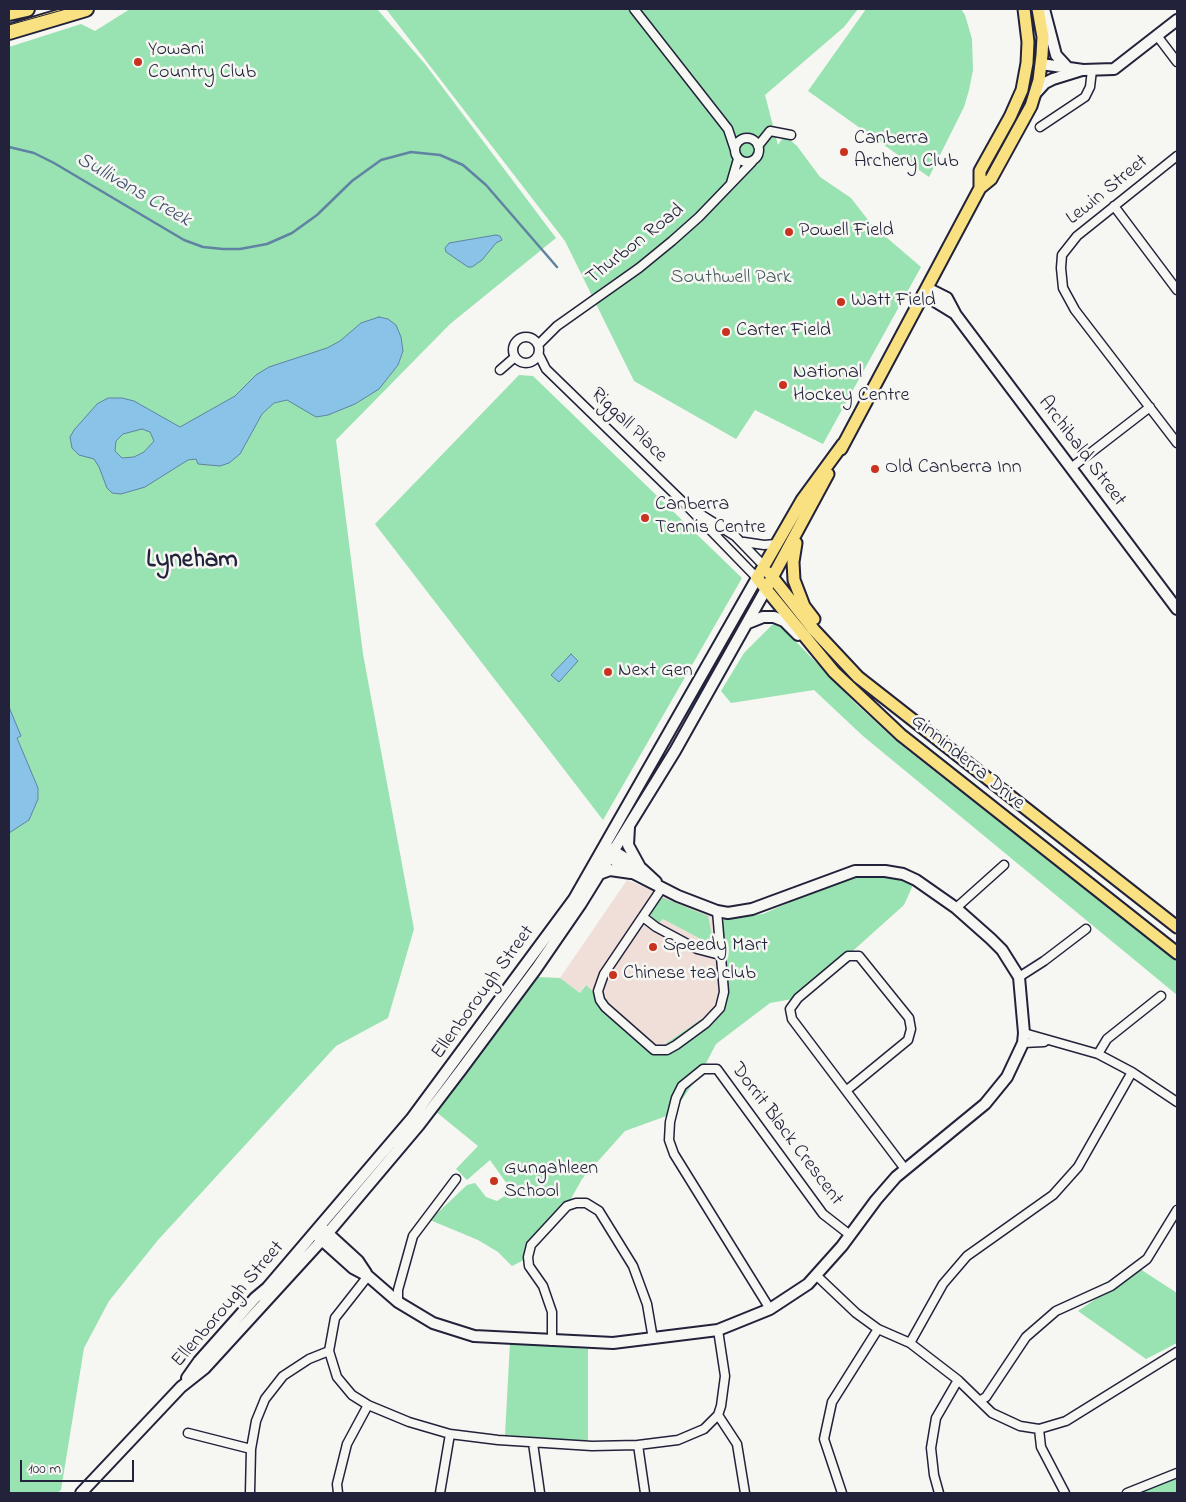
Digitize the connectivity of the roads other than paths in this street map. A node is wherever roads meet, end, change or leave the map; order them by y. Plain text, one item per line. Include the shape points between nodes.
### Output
1 (27, 9) edge
2 (86, 9) edge
3 (634, 9) edge
4 (1024, 9) edge
5 (1038, 9) edge
6 (1044, 9) edge
7 (9, 13) edge
8 (1177, 20) edge
9 (9, 32) edge
10 (1158, 37) junction
11 (1177, 62) edge
12 (1027, 63) junction
13 (1041, 64) junction
14 (1067, 67) junction
15 (1087, 70) junction
16 (1035, 94) junction
17 (1040, 127) dead end
18 (728, 129) junction
19 (768, 132) junction
20 (791, 136) dead end
21 (747, 138) junction
22 (758, 146) junction
23 (735, 150) junction
24 (1177, 156) edge
25 (738, 159) junction
26 (752, 162) junction
27 (730, 185) junction
28 (980, 188) junction
29 (1114, 206) junction
30 (1177, 287) edge
31 (925, 291) junction
32 (557, 326) junction
33 (531, 338) junction
34 (538, 345) junction
35 (539, 355) junction
36 (515, 357) junction
37 (529, 363) junction
38 (546, 369) junction
39 (500, 370) dead end
40 (1150, 407) junction
41 (1177, 443) edge
42 (843, 444) junction
43 (1071, 468) junction
44 (688, 507) junction
45 (799, 530) junction
46 (742, 541) junction
47 (776, 544) junction
48 (764, 566) junction
49 (757, 578) junction
50 (773, 579) junction
51 (766, 589) junction
52 (1177, 609) edge
53 (747, 624) junction
54 (813, 650) junction
55 (896, 708) junction
56 (629, 826) junction
57 (607, 851) junction
58 (1004, 865) dead end
59 (638, 871) junction
60 (599, 874) junction
61 (662, 888) junction
62 (956, 908) junction
63 (717, 911) junction
64 (643, 918) junction
65 (1177, 927) edge
66 (1086, 929) dead end
67 (1177, 953) edge
68 (720, 955) junction
69 (1019, 977) junction
70 (1161, 996) dead end
71 (1023, 1038) junction
72 (1098, 1054) junction
73 (1132, 1072) junction
74 (847, 1090) junction
75 (1177, 1102) edge
76 (905, 1169) junction
77 (456, 1179) dead end
78 (1177, 1210) edge
79 (321, 1233) junction
80 (850, 1235) junction
81 (368, 1276) junction
82 (817, 1276) junction
83 (398, 1302) junction
84 (770, 1309) junction
85 (878, 1329) junction
86 (718, 1330) junction
87 (653, 1339) junction
88 (552, 1341) junction
89 (910, 1343) junction
90 (328, 1352) junction
91 (1177, 1352) edge
92 (958, 1380) junction
93 (980, 1400) junction
94 (368, 1405) junction
95 (718, 1415) junction
96 (1039, 1429) junction
97 (188, 1433) dead end
98 (450, 1434) junction
99 (533, 1443) junction
100 (638, 1446) junction
101 (251, 1449) junction
102 (1177, 1473) edge
103 (81, 1493) edge
104 (250, 1493) edge
105 (338, 1493) edge
106 (440, 1493) edge
107 (540, 1493) edge
108 (644, 1493) edge
109 (745, 1493) edge
110 (842, 1493) edge
111 (939, 1493) edge
112 (1065, 1493) edge
113 (1127, 1493) edge

1 - 7 highway
2 - 9 highway
3 - 18 street
4 - 12 main road
5 - 13 main road via 1043,37
6 - 14 street via 1056,55
8 - 10 street
10 - 11 street
10 - 15 street via 1114,69
12 - 13 main road
12 - 28 main road via 1016,104 980,171
13 - 14 street
13 - 16 main road
14 - 15 street
15 - 16 street via 1053,79
15 - 17 street via 1090,87 1085,98
16 - 28 main road via 991,179
18 - 21 street
18 - 23 street
19 - 20 street
19 - 21 street
19 - 22 street, Thurbon Road
21 - 22 street
21 - 23 street via 737,143
22 - 26 street, Thurbon Road via 758,156
23 - 25 street
24 - 29 street, Lewin Street
25 - 26 street
25 - 27 street, Thurbon Road
26 - 27 street, Thurbon Road
27 - 32 street, Thurbon Road via 666,247
28 - 31 main road
29 - 30 street
29 - 40 street, Lewin Street via 1077,236 1062,255 1063,288 1075,310
31 - 42 main road
31 - 43 street, Archibald Street via 947,298 956,315
32 - 33 street, Thurbon Road
32 - 34 street, Thurbon Road
33 - 34 street
33 - 36 street via 523,337 516,342 513,349
34 - 35 street
35 - 37 street
35 - 38 street, Riggall Place
36 - 37 street
36 - 39 street
37 - 38 street, Riggall Place
38 - 44 street, Riggall Place
40 - 41 street
40 - 43 street
42 - 45 main road
42 - 47 main road via 802,500
43 - 52 street, Archibald Street
44 - 46 street, Riggall Place
44 - 49 street, Riggall Place
45 - 50 main road
45 - 55 main road via 793,571 804,606
46 - 47 street, Riggall Place
46 - 48 street, Riggall Place
47 - 48 main road
48 - 49 main road
48 - 50 main road, Ginninderra Drive
49 - 51 main road, Ginninderra Drive
49 - 57 street, Ellenborough Street
50 - 51 main road
50 - 55 main road, Ginninderra Drive via 842,662
51 - 53 street, Ellenborough Street
51 - 54 main road, Ginninderra Drive
53 - 54 street via 763,617 777,618
53 - 56 street, Ellenborough Street
54 - 67 main road, Ginninderra Drive via 901,735
55 - 65 main road, Ginninderra Drive
56 - 57 street, Ellenborough Street
56 - 59 street via 628,845
57 - 59 street
57 - 60 street, Ellenborough Street
57 - 79 street, Ellenborough Street via 457,1060
58 - 62 street
59 - 60 street via 610,870
59 - 61 street
60 - 79 street, Ellenborough Street via 536,969 419,1125
61 - 63 street
61 - 64 street
62 - 63 street via 903,874 867,870 842,874 752,909 728,913
62 - 69 street via 1002,950
63 - 68 street
64 - 68 street via 697,949
64 - 68 street via 604,974 598,991 605,1007 649,1048 658,1051 672,1048 720,1008 724,992
66 - 69 street
69 - 71 street
70 - 72 street via 1107,1039
71 - 72 street
71 - 76 street via 1007,1078 996,1092
72 - 73 street
73 - 75 street
73 - 89 street via 1078,1167 1053,1195 967,1256 943,1284
74 - 74 street via 792,1019 790,1010 798,998 848,956 859,956 909,1018 911,1029 908,1040
74 - 76 street
76 - 80 street
77 - 83 street via 413,1236 398,1290
78 - 93 street via 1146,1258 1111,1286 1056,1311 1026,1337 986,1397
79 - 81 street via 353,1268
79 - 103 street, Ellenborough Street via 199,1361 181,1387
80 - 82 street
80 - 84 street, Dorrit Black Crescent via 823,1214 717,1069 703,1070 682,1086 670,1122 669,1140 674,1154
81 - 83 street
81 - 90 street via 334,1318
82 - 84 street
82 - 85 street
83 - 88 street via 433,1323 474,1336
84 - 86 street
85 - 89 street
85 - 110 street via 832,1402 824,1439
86 - 87 street
86 - 95 street via 725,1376
87 - 88 street via 613,1343
87 - 88 street via 647,1304 634,1266 599,1211 576,1203 567,1206 531,1245 528,1257 529,1266 543,1286 552,1312
89 - 92 street
90 - 94 street via 337,1377 352,1395
90 - 101 street via 283,1376 265,1399 256,1421
91 - 96 street via 1066,1421
92 - 93 street
92 - 111 street via 936,1418 931,1448
93 - 96 street via 1001,1419
94 - 98 street
94 - 105 street via 347,1444 337,1484
95 - 100 street via 704,1429 678,1440
95 - 109 street via 737,1444
96 - 112 street via 1042,1447
97 - 101 street
98 - 99 street
98 - 106 street
99 - 100 street
99 - 107 street
100 - 108 street
101 - 104 street
102 - 113 street

